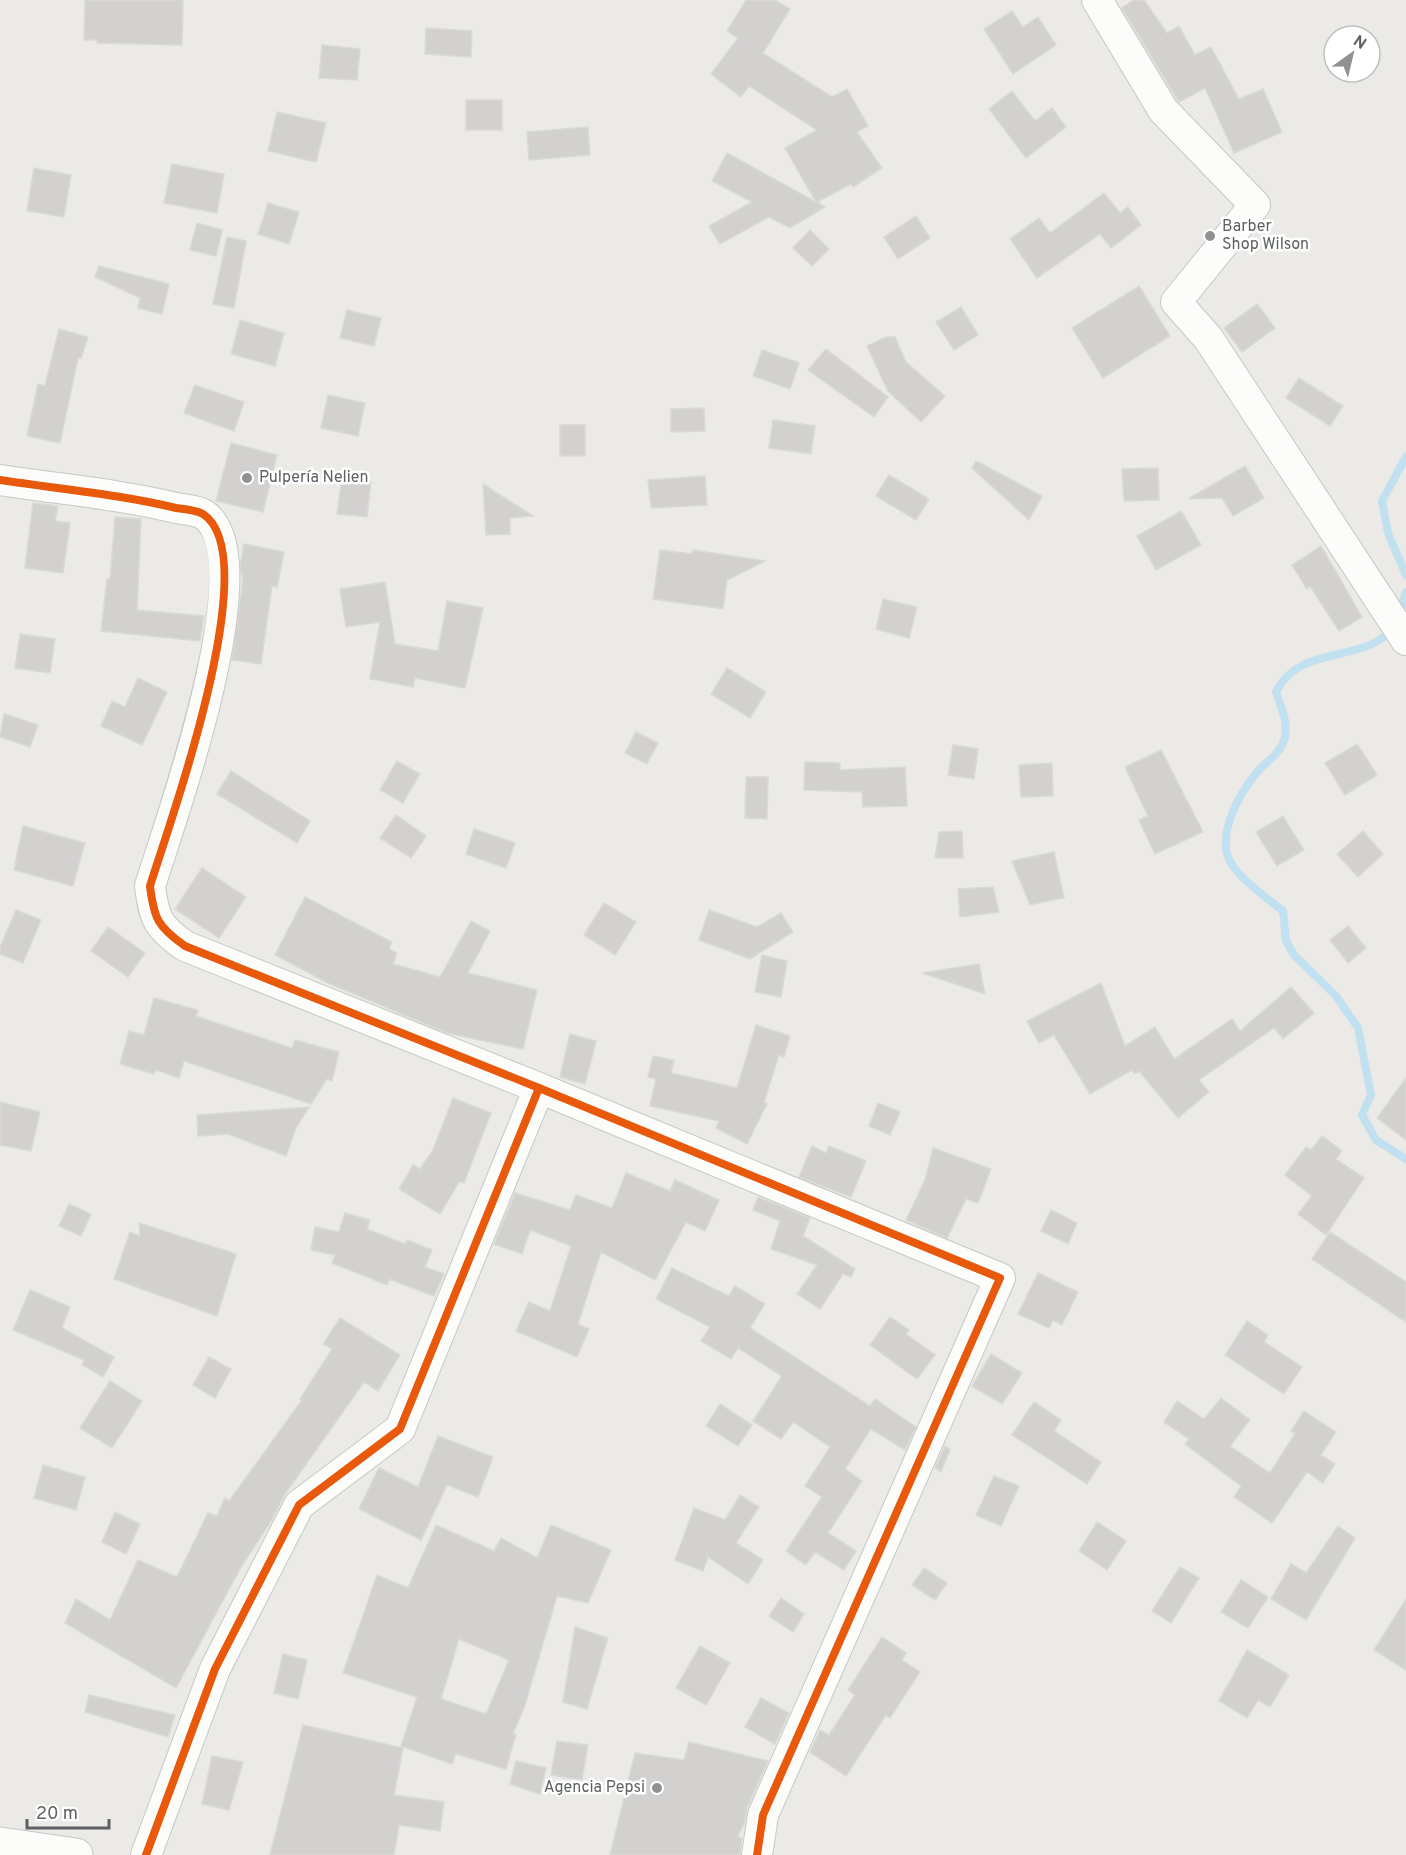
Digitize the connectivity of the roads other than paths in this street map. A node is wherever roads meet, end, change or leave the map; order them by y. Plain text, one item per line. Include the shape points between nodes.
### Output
1 (1097, 0) edge
2 (0, 480) edge
3 (1406, 640) edge
4 (539, 1088) junction
5 (0, 1844) edge
6 (76, 1855) edge
7 (146, 1855) edge
8 (757, 1855) edge

1 - 3 street via 1163,110 1255,205 1176,302 1208,338
2 - 4 street via 157,503 202,514 219,534 225,581 214,670 150,886 153,913 163,931 185,946
4 - 7 street via 400,1429 299,1505 215,1669
4 - 8 street via 1000,1278 763,1815
5 - 6 main road

